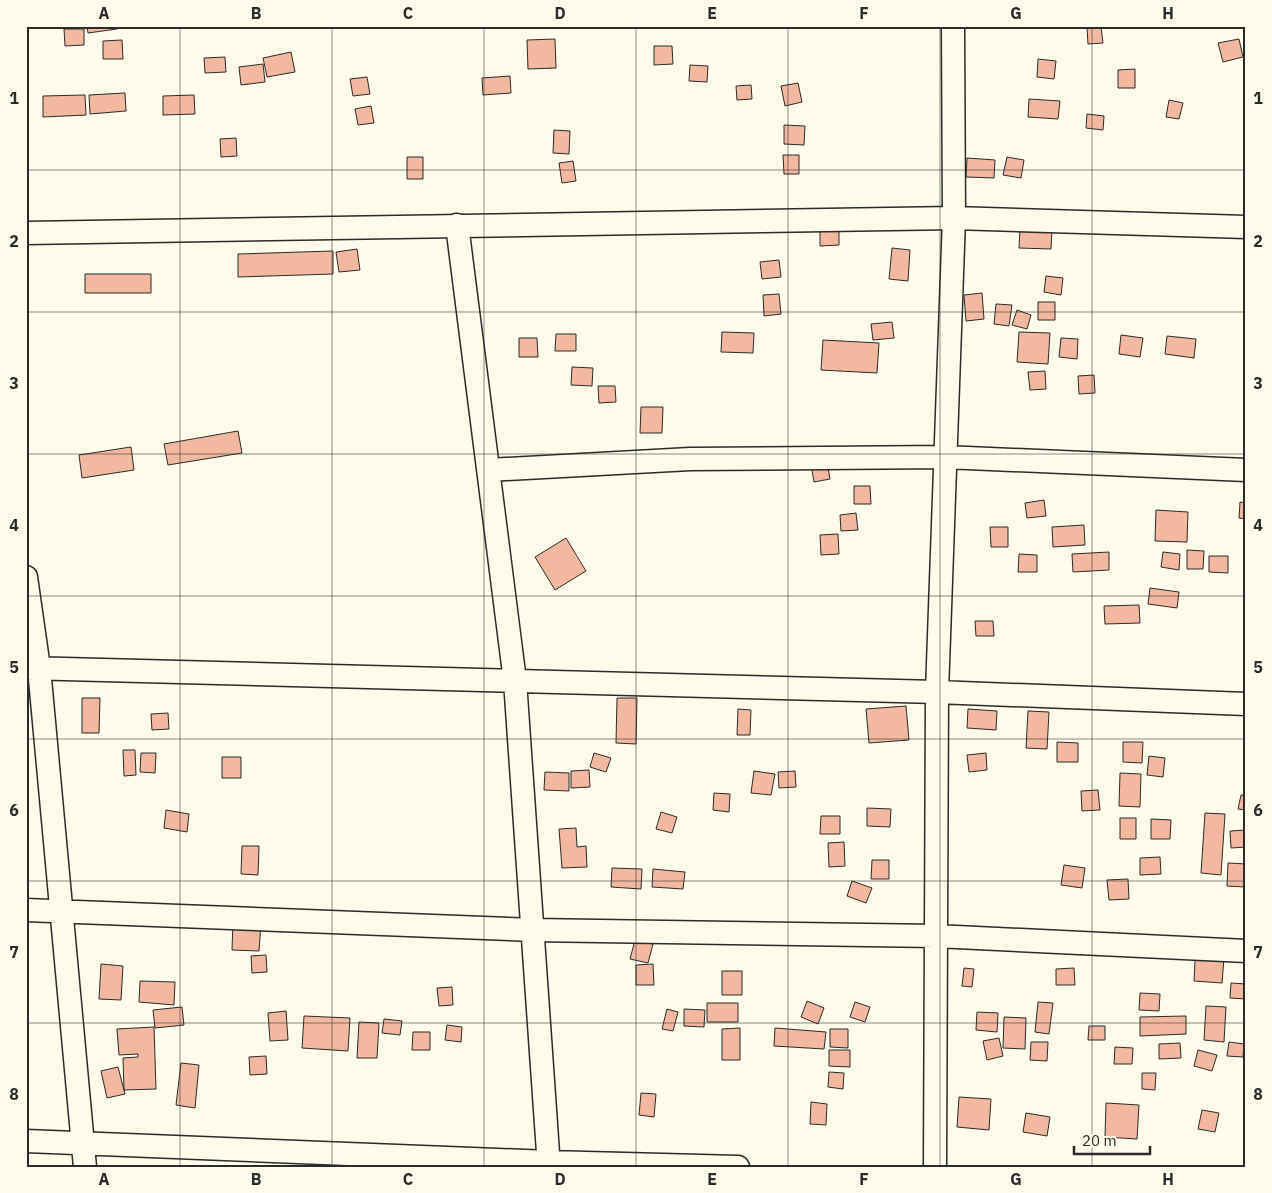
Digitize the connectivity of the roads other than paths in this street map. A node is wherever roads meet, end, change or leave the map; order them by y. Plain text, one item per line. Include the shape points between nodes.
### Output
1 (953, 26) edge
2 (954, 218) junction
3 (457, 225) junction
4 (1246, 227) edge
5 (26, 233) edge
6 (945, 457) junction
7 (489, 470) junction
8 (1246, 470) edge
9 (26, 577) edge
10 (33, 668) edge
11 (515, 681) junction
12 (937, 692) junction
13 (1246, 704) edge
14 (26, 910) edge
15 (61, 911) junction
16 (533, 930) junction
17 (936, 936) junction
18 (1246, 951) edge
19 (26, 1141) edge
20 (83, 1143) junction
21 (549, 1164) edge
22 (85, 1167) edge
23 (738, 1167) edge
24 (935, 1167) edge

1 - 2 street
2 - 3 street
2 - 4 street
2 - 6 street
3 - 5 street
3 - 7 street
6 - 7 street via 690,459
6 - 8 street
6 - 12 street
7 - 11 street
9 - 10 street
10 - 11 street
10 - 15 street
11 - 12 street
11 - 16 street
12 - 13 street
12 - 17 street
14 - 15 street
15 - 16 street
15 - 20 street
16 - 17 street
16 - 21 street
17 - 18 street
17 - 24 street
19 - 20 street
20 - 21 street
20 - 22 street
21 - 23 street

